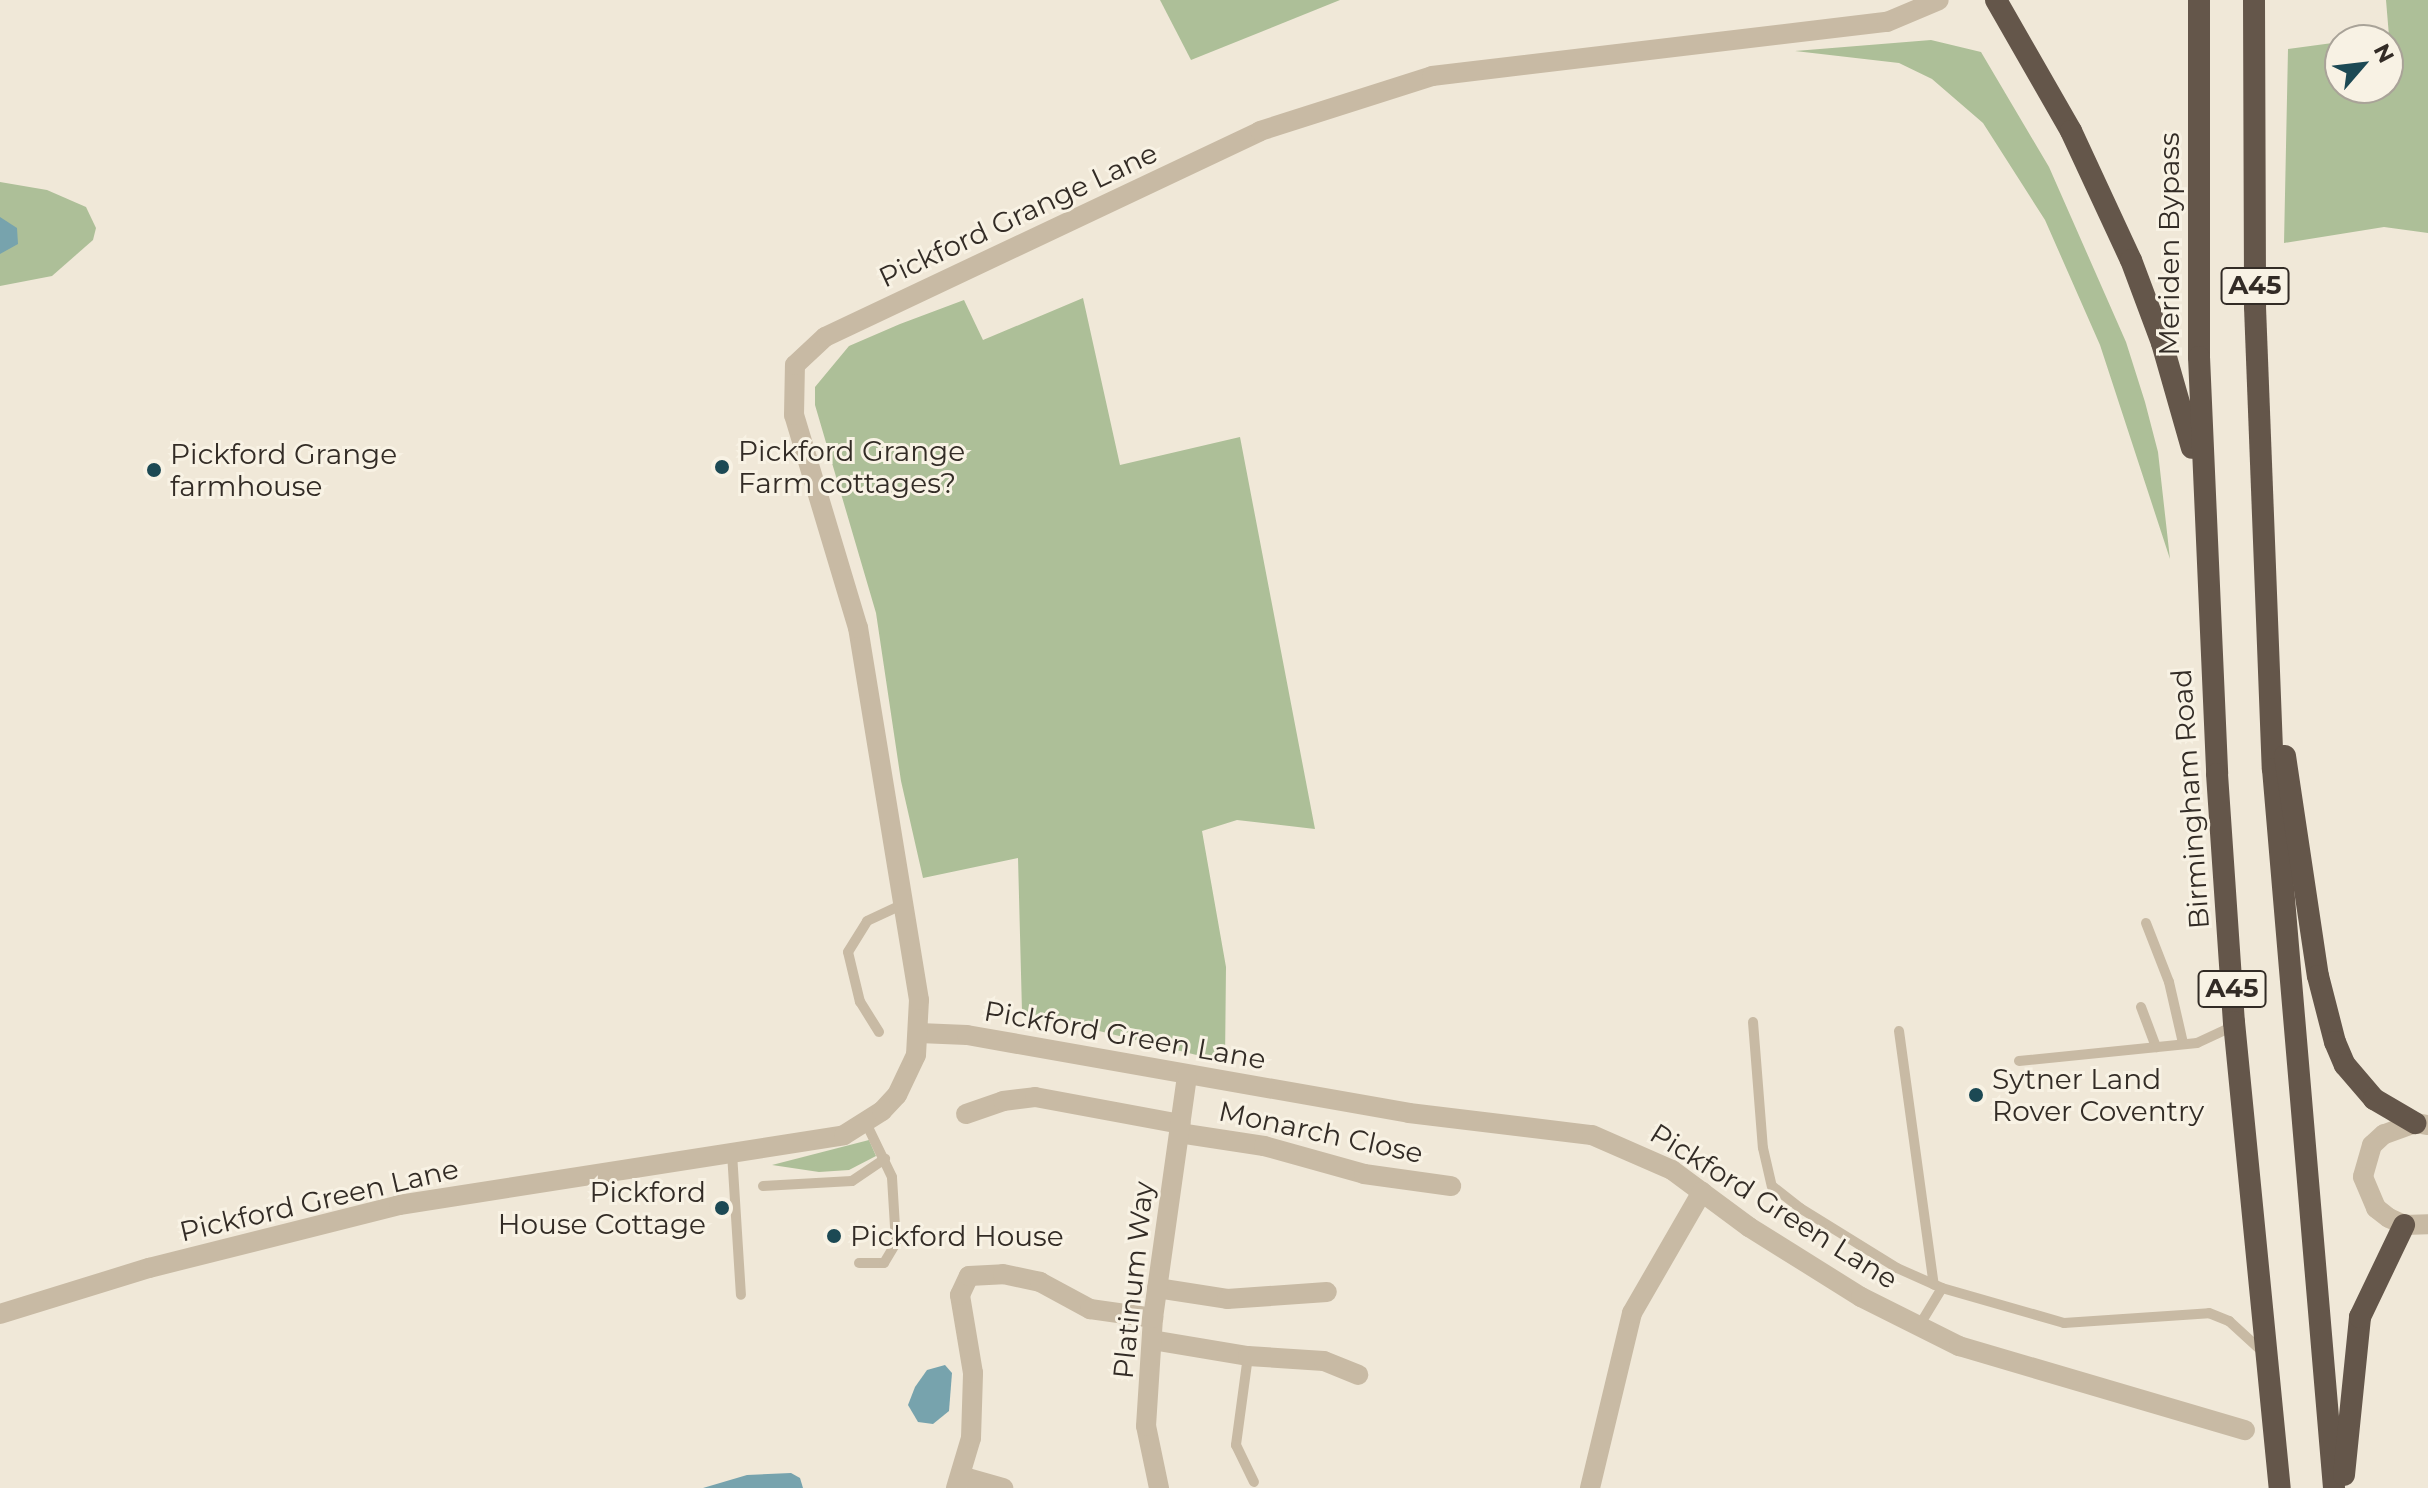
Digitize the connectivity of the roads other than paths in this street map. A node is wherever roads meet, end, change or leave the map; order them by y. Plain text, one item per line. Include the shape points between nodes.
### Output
1 (1939, 0) edge
2 (1996, 0) edge
3 (2199, 0) edge
4 (2254, 0) edge
5 (2202, 488) junction
6 (2266, 624) junction
7 (903, 904) junction
8 (2146, 923) dead end
9 (2141, 1007) dead end
10 (1753, 1022) dead end
11 (2234, 1022) junction
12 (1899, 1031) dead end
13 (879, 1032) dead end
14 (919, 1033) junction
15 (2183, 1043) junction
16 (2156, 1047) junction
17 (2019, 1061) dead end
18 (1187, 1077) junction
19 (966, 1114) dead end
20 (866, 1123) junction
21 (2421, 1124) edge
22 (1180, 1129) junction
23 (732, 1153) junction
24 (885, 1159) junction
25 (763, 1186) dead end
26 (1451, 1186) dead end
27 (1702, 1192) junction
28 (2428, 1224) edge
29 (2404, 1225) junction
30 (859, 1263) dead end
31 (1938, 1287) junction
32 (1157, 1288) junction
33 (1327, 1292) dead end
34 (741, 1295) dead end
35 (0, 1314) edge
36 (1153, 1318) junction
37 (1919, 1326) junction
38 (1152, 1340) junction
39 (2266, 1354) junction
40 (1248, 1356) junction
41 (1358, 1375) dead end
42 (2245, 1430) dead end
43 (958, 1482) edge
44 (1254, 1482) dead end
45 (1003, 1488) edge
46 (1159, 1488) edge
47 (1590, 1488) edge
48 (2280, 1488) edge
49 (2334, 1488) edge
50 (2342, 1488) edge

1 - 7 street, Pickford Grange Lane via 1887,22 1432,76 1260,131 825,337 804,352 793,374 794,415 858,628
2 - 5 highway, A45 via 2071,131 2131,260 2167,357
3 - 5 highway, Meriden Bypass / A45
4 - 6 highway, A45
5 - 11 highway, Birmingham Road / A45
6 - 21 highway via 2318,976 2335,1042 2345,1065 2374,1099
6 - 49 highway, A45 via 2275,800
7 - 13 lane via 867,921 848,952 860,1002
7 - 14 street, Pickford Grange Lane via 919,1000
8 - 15 lane via 2169,982
9 - 16 lane
10 - 31 lane via 1763,1148 1772,1186 1897,1268
11 - 15 lane via 2227,1033
11 - 39 highway, Birmingham Road / A45
12 - 31 lane
14 - 18 street, Pickford Green Lane via 967,1035
14 - 20 street, Pickford Green Lane via 910,1075
15 - 16 lane
16 - 17 lane
18 - 22 street, Platinum Way
18 - 27 street, Pickford Green Lane via 1409,1113 1592,1135 1643,1153
19 - 22 street, Monarch Close via 1035,1097
20 - 23 street, Pickford Green Lane via 844,1135
20 - 24 lane
21 - 29 street via 2384,1134 2372,1145 2363,1177 2376,1208
22 - 26 street, Monarch Close via 1364,1174
22 - 32 street, Platinum Way
23 - 34 lane
23 - 35 street, Pickford Green Lane via 399,1205 149,1268
24 - 25 lane via 852,1181
24 - 30 lane via 897,1206 896,1243 884,1263
27 - 37 street, Pickford Green Lane via 1861,1297
27 - 47 street via 1632,1313
28 - 29 street
29 - 50 highway via 2360,1317
31 - 37 lane
31 - 39 lane via 2064,1323 2200,1313 2229,1321
32 - 33 street via 1227,1299
32 - 36 street, Platinum Way
36 - 38 street, Platinum Way
36 - 43 street via 1090,1309 1040,1282 1003,1274 969,1276 960,1295 973,1373 971,1438
37 - 42 street, Pickford Green Lane via 1959,1346 2197,1427
38 - 40 street
38 - 46 street, Platinum Way via 1147,1437
39 - 48 highway, Birmingham Road / A45
40 - 41 street via 1324,1361
40 - 44 lane via 1236,1445
43 - 45 street

